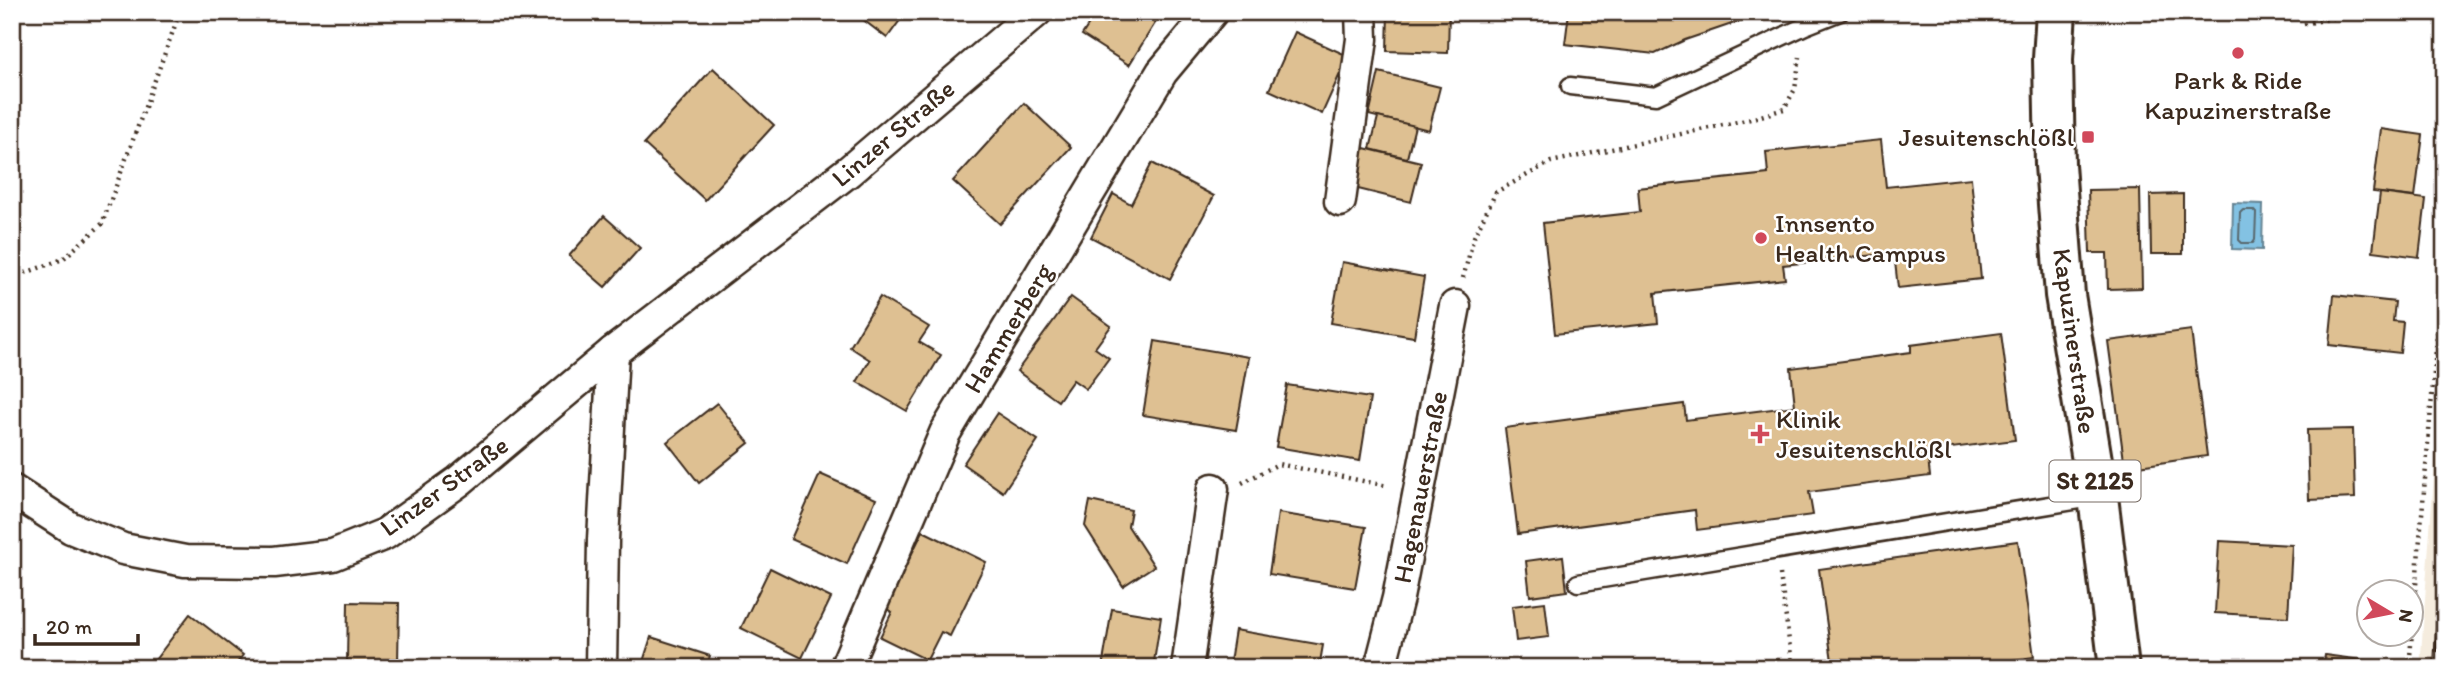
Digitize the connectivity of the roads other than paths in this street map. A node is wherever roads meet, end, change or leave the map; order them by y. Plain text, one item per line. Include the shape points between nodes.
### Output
1 (1036, 12) edge
2 (1212, 12) edge
3 (1360, 12) edge
4 (1840, 12) edge
5 (2056, 12) edge
6 (1570, 86) dead end
7 (1340, 201) dead end
8 (1455, 306) road end
9 (613, 352) junction
10 (12, 490) edge
11 (1212, 495) road end
12 (2098, 497) junction
13 (1578, 583) dead end
14 (601, 668) edge
15 (845, 668) edge
16 (1187, 668) edge
17 (1380, 668) edge
18 (2119, 668) edge

1 - 9 street, Linzer Straße via 849,171
2 - 15 street, Hammerberg via 1162,72 944,433
3 - 7 street via 1362,39
4 - 6 lane via 1656,96
5 - 12 main road, Kapuzinerstraße / St 2125 via 2055,165 2064,295
8 - 17 street, Hagenauerstraße
9 - 10 street, Linzer Straße via 459,481 385,534 333,555 274,562 185,561 123,549 71,528
9 - 14 street
11 - 16 street
12 - 13 lane
12 - 18 main road, Kapuzinerstraße / St 2125

